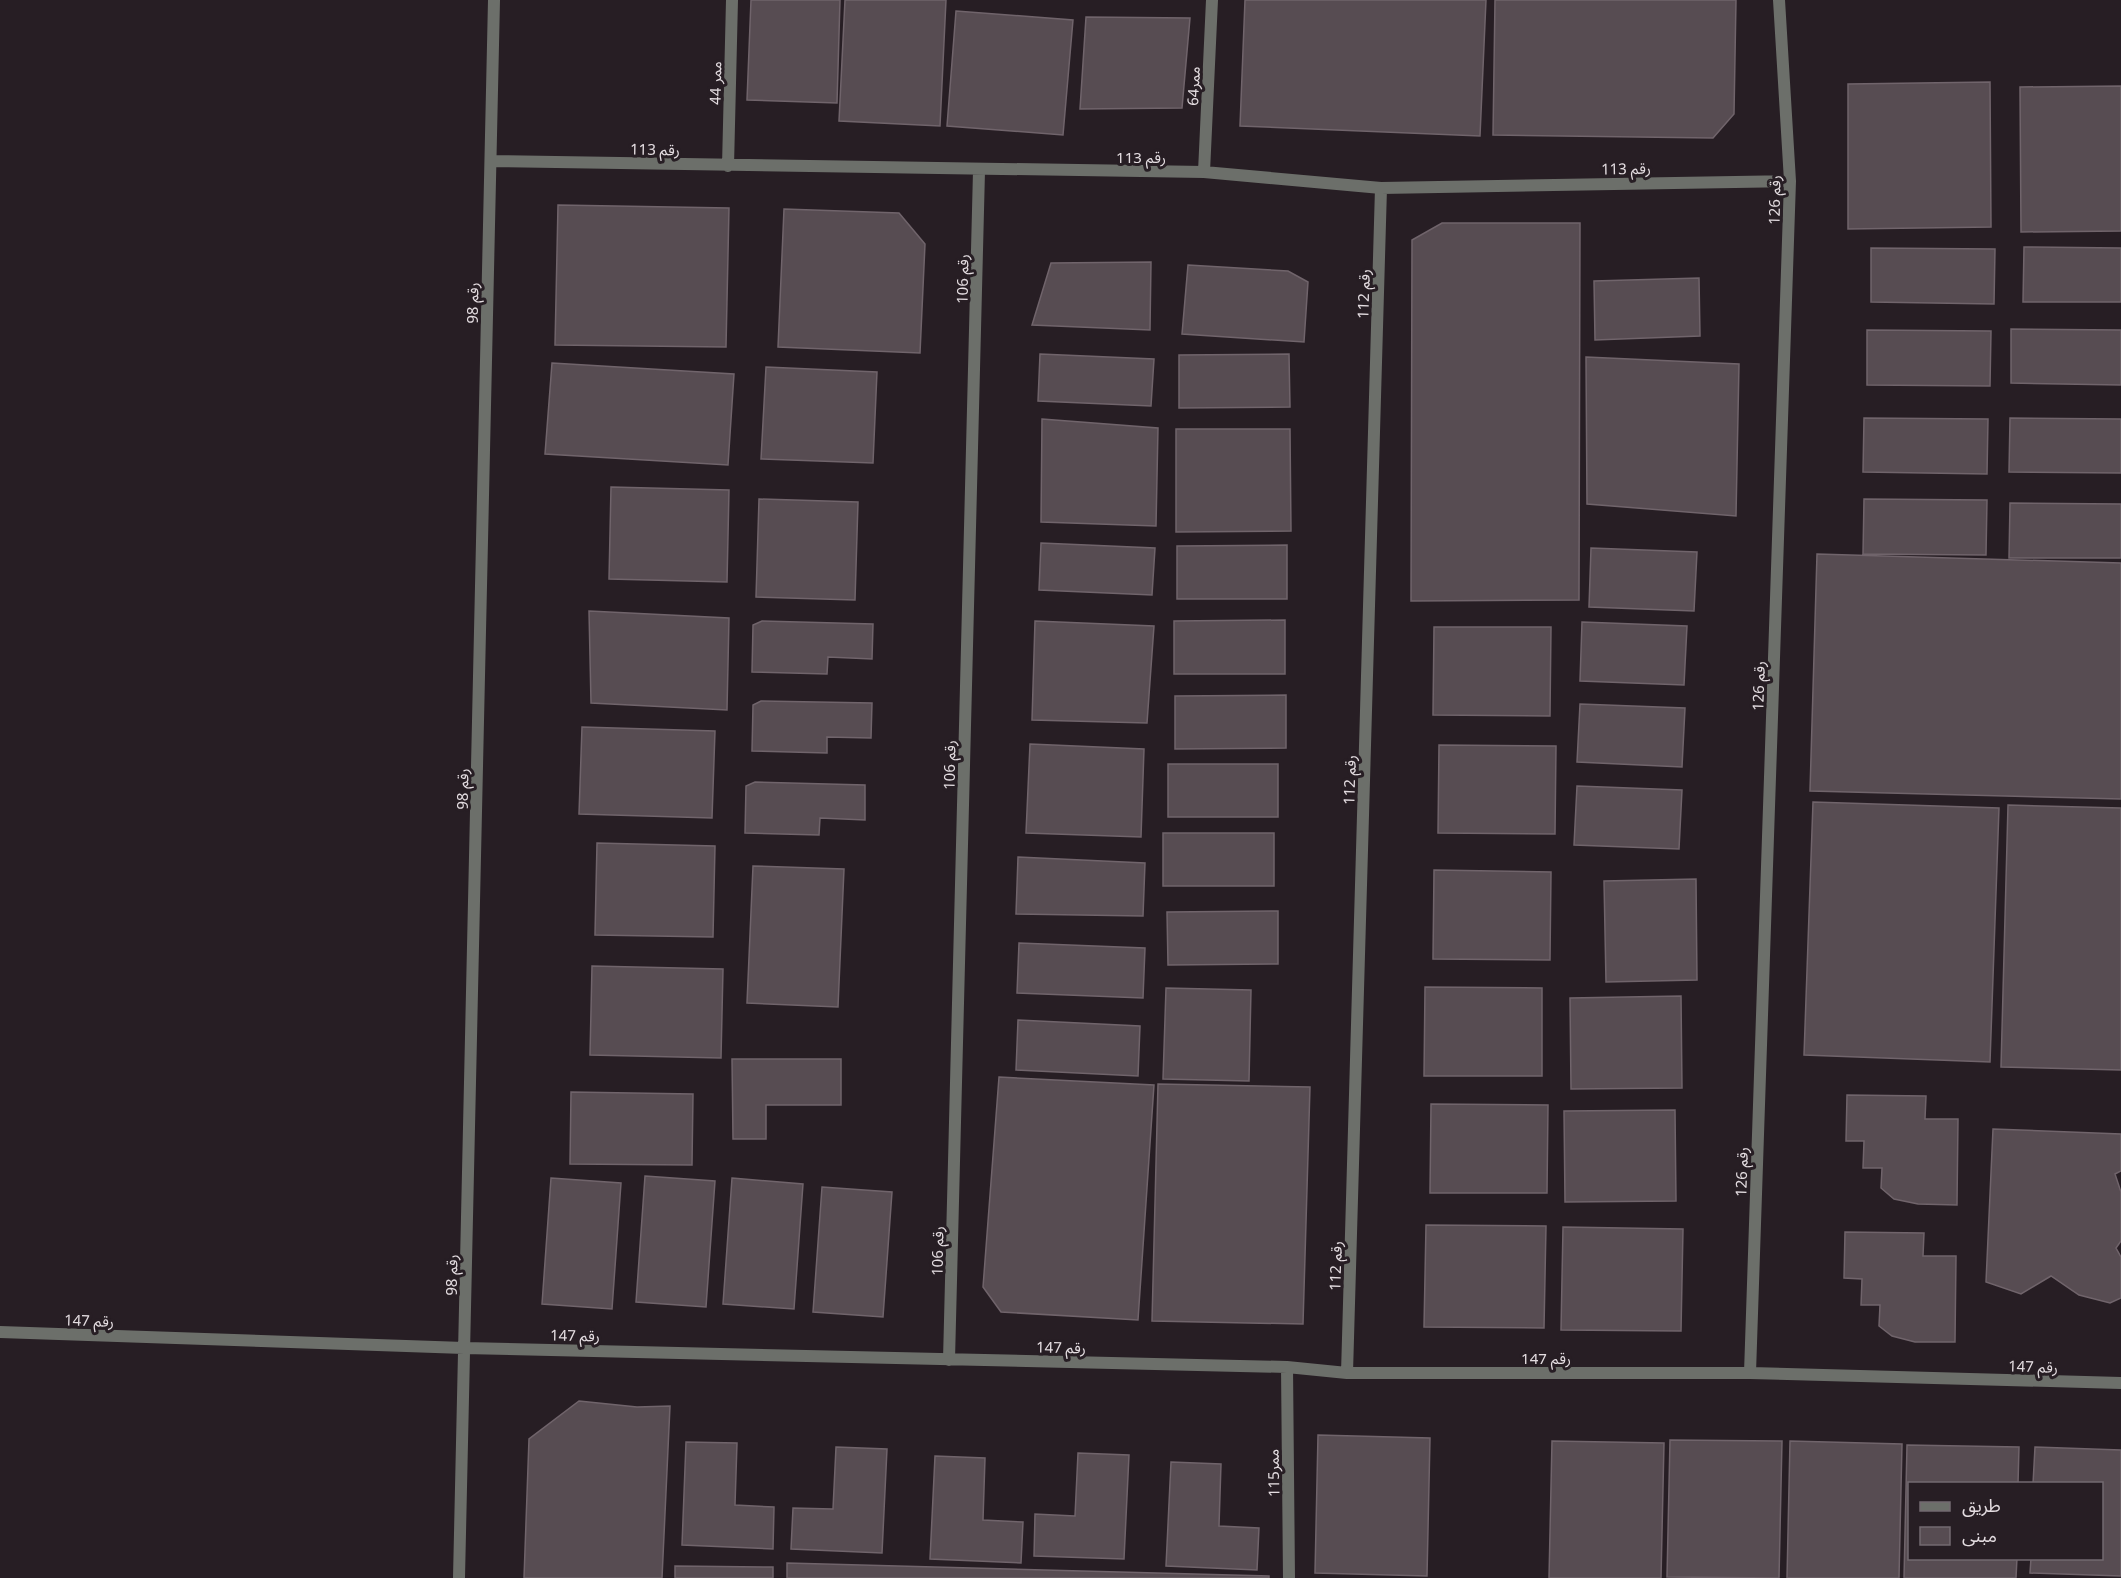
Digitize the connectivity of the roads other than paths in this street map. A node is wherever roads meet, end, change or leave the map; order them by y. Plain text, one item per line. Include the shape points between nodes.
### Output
1 (494, 0) edge
2 (732, 0) edge
3 (1212, 0) edge
4 (1779, 0) edge
5 (491, 161) junction
6 (728, 166) junction
7 (979, 171) junction
8 (1204, 172) junction
9 (1790, 181) junction
10 (1381, 188) junction
11 (0, 1332) edge
12 (464, 1348) junction
13 (949, 1359) junction
14 (1287, 1367) junction
15 (1347, 1372) junction
16 (1750, 1373) junction
17 (2121, 1383) edge
18 (459, 1578) edge
19 (1289, 1578) edge

1 - 5 street, رقم 98
2 - 6 street, ممر 44
3 - 8 street, ممر64
4 - 9 street, رقم 126
5 - 6 street, رقم 113
5 - 12 street, رقم 98
6 - 7 street, رقم 113
7 - 8 street, رقم 113
7 - 13 street, رقم 106
8 - 10 street, رقم 113
9 - 10 street, رقم 113
9 - 16 street, رقم 126
10 - 15 street, رقم 112
11 - 12 street, رقم 147
12 - 13 street, رقم 147
12 - 18 street, رقم 98
13 - 14 street, رقم 147
14 - 15 street, رقم 147
14 - 19 street, ممر115
15 - 16 street, رقم 147
16 - 17 street, رقم 147

